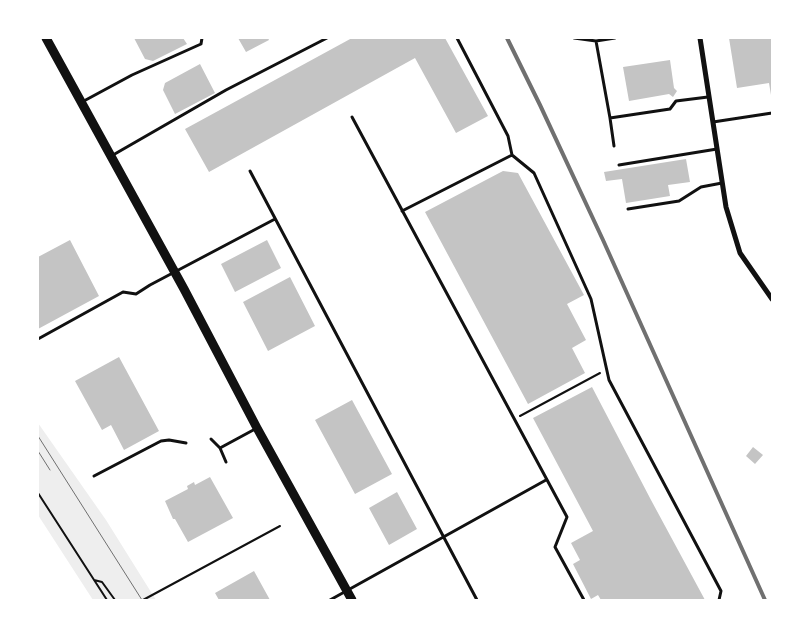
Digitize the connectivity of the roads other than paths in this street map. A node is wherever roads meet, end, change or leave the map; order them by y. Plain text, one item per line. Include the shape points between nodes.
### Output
1 (46, 38) edge
2 (202, 38) edge
3 (327, 38) edge
4 (457, 38) edge
5 (574, 38) edge
6 (615, 38) edge
7 (700, 38) edge
8 (596, 40) junction
9 (709, 96) junction
10 (81, 103) junction
11 (772, 113) edge
12 (352, 117) dead end
13 (610, 118) junction
14 (713, 122) junction
15 (614, 146) dead end
16 (717, 148) junction
17 (512, 155) junction
18 (110, 156) junction
19 (619, 165) dead end
20 (250, 171) dead end
21 (722, 183) junction
22 (628, 209) dead end
23 (402, 211) junction
24 (275, 219) junction
25 (174, 272) junction
26 (772, 299) edge
27 (38, 339) edge
28 (257, 428) junction
29 (211, 440) dead end
30 (186, 443) dead end
31 (220, 448) junction
32 (226, 462) dead end
33 (94, 476) dead end
34 (546, 480) junction
35 (443, 537) junction
36 (347, 591) junction
37 (330, 600) edge
38 (352, 600) edge
39 (477, 600) edge
40 (584, 600) edge
41 (719, 600) edge

1 - 10 main road
2 - 10 lane via 201,44 132,75
3 - 18 lane via 226,90
4 - 17 lane via 508,136
5 - 8 lane
6 - 8 lane
7 - 9 street
8 - 13 lane
9 - 13 lane via 676,101 670,109
9 - 14 street
10 - 18 main road
11 - 14 lane
12 - 23 lane
13 - 15 lane
14 - 16 street
16 - 19 lane
16 - 21 street
17 - 23 lane
17 - 41 lane via 534,173 591,299 609,380 722,591
18 - 25 main road
20 - 24 lane
21 - 22 lane via 701,187 678,201
21 - 26 street via 740,253
23 - 34 lane
24 - 25 lane
24 - 35 lane
25 - 27 lane via 136,294 123,292
25 - 28 main road
28 - 31 lane
28 - 36 main road
29 - 31 lane
30 - 33 lane via 161,441
31 - 32 lane
34 - 35 lane
34 - 40 lane via 567,517 555,547
35 - 36 lane
35 - 39 lane
36 - 37 lane
36 - 38 main road

